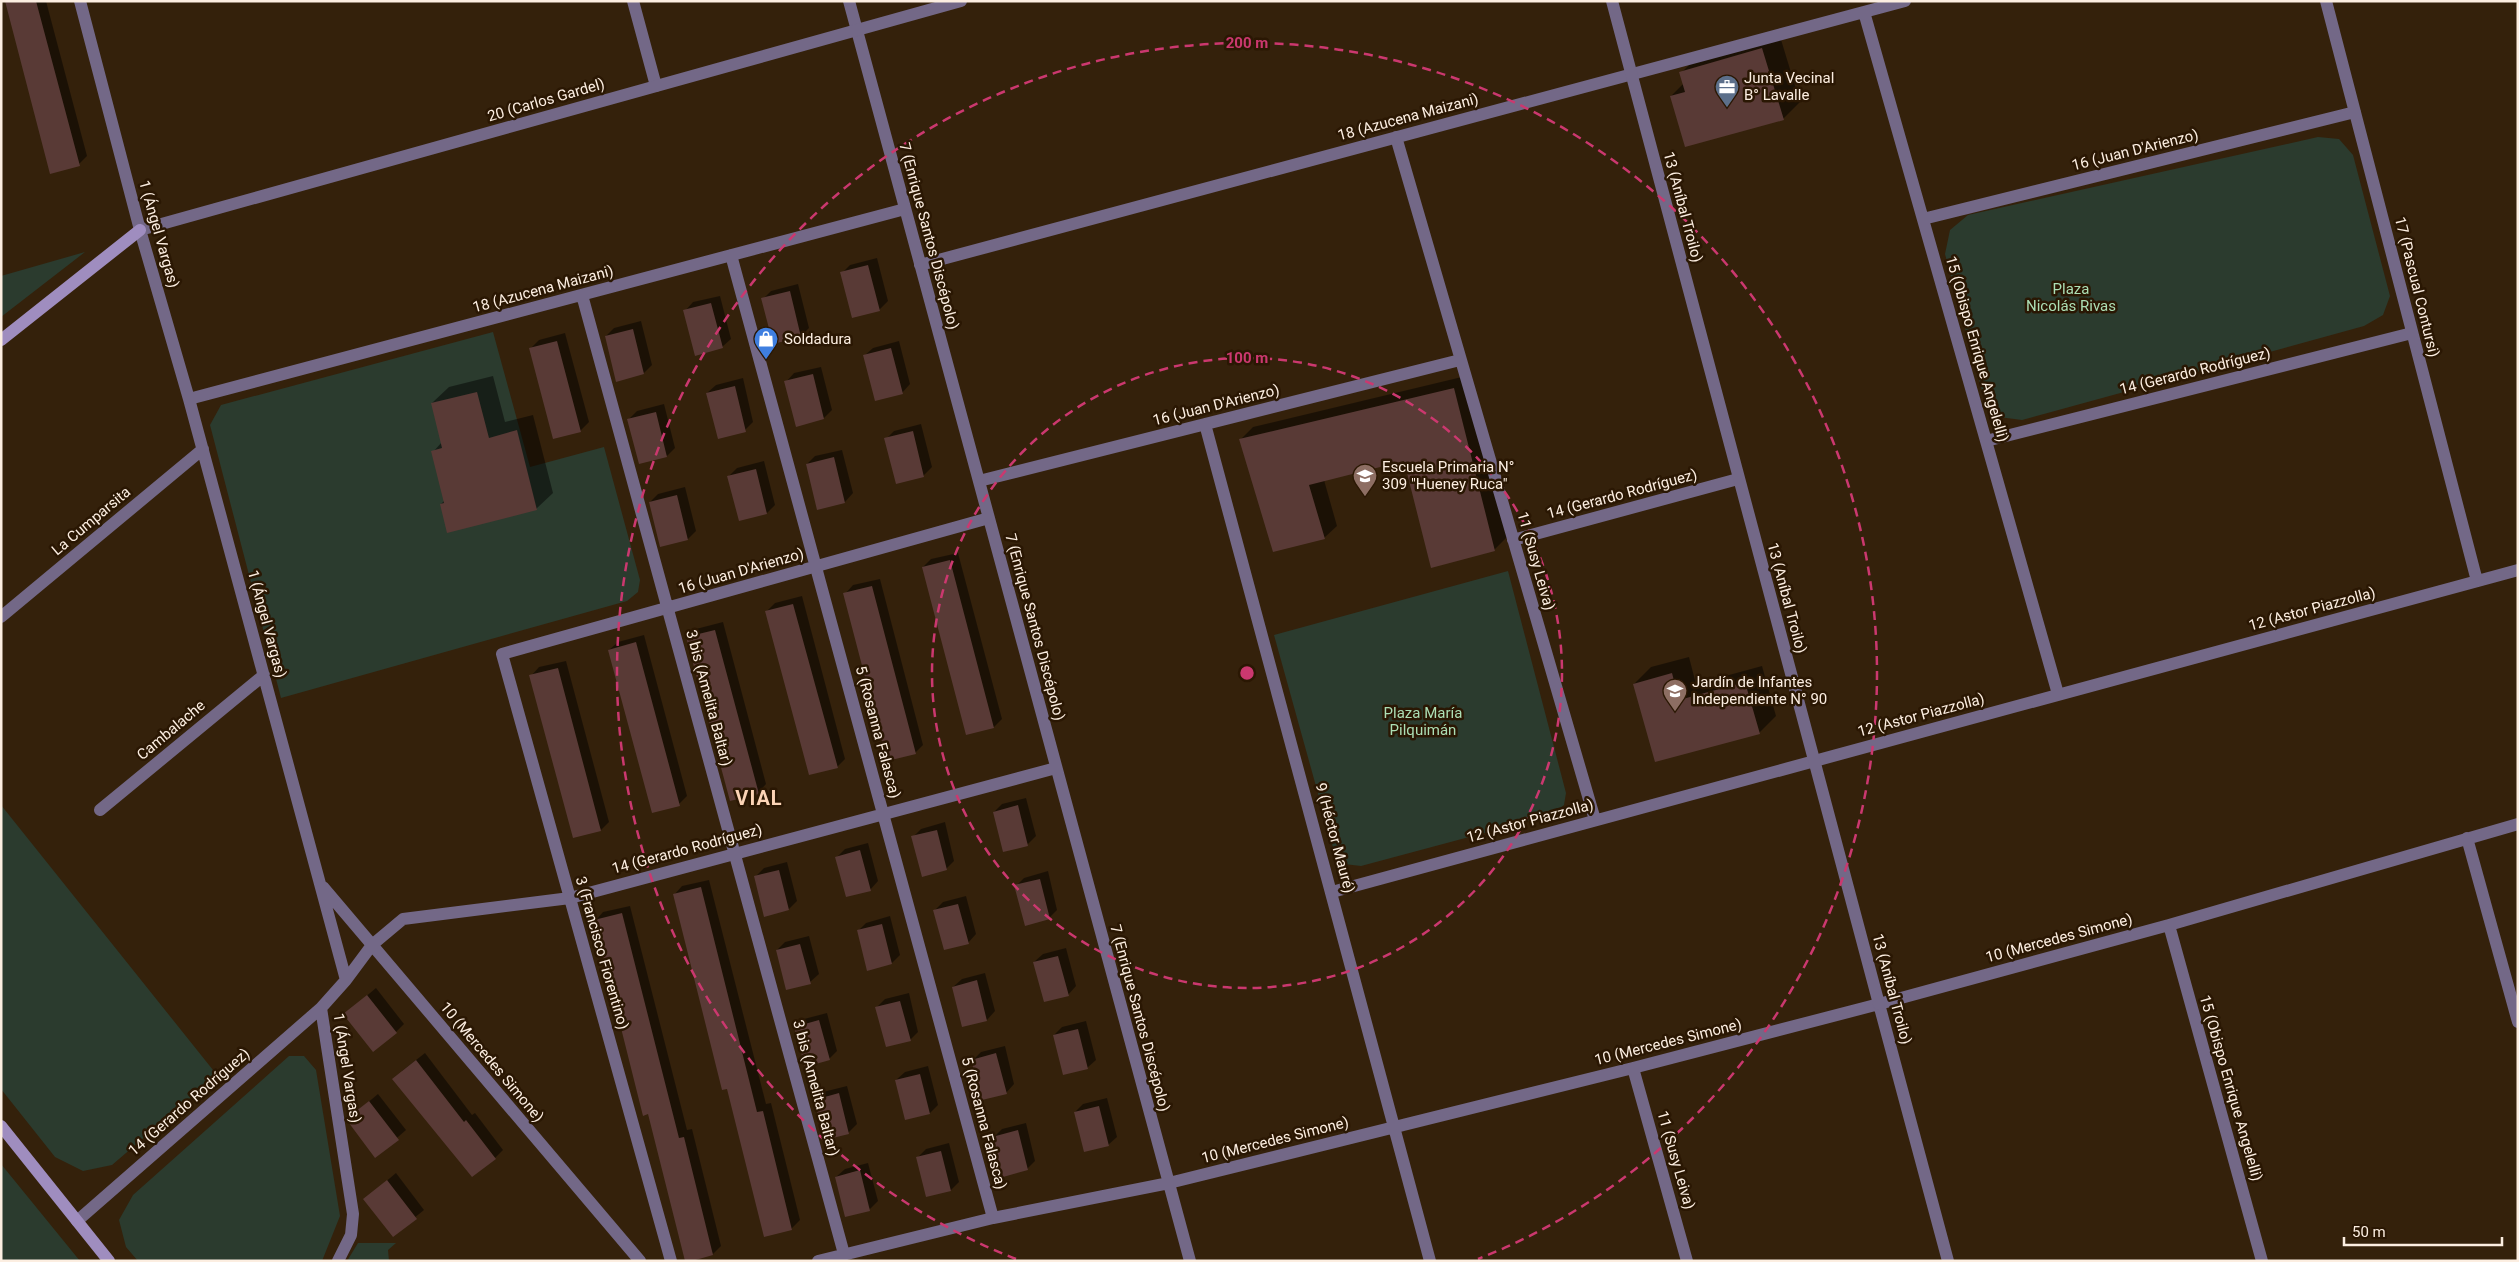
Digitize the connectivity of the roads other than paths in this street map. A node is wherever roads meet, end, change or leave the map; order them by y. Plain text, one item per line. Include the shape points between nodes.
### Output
1 (80, 1) edge
2 (633, 1) edge
3 (849, 1) edge
4 (961, 1) edge
5 (1612, 1) edge
6 (1905, 1) edge
7 (2326, 1) edge
8 (1864, 12) junction
9 (857, 30) junction
10 (1631, 74) junction
11 (656, 86) junction
12 (2355, 112) junction
13 (1396, 138) junction
14 (905, 209) junction
15 (1923, 219) junction
16 (140, 230) junction
17 (731, 255) junction
18 (920, 265) junction
19 (582, 295) junction
20 (2412, 333) junction
21 (1, 340) edge
22 (1460, 360) junction
23 (189, 399) junction
24 (1205, 424) junction
25 (1986, 441) junction
26 (202, 449) junction
27 (1738, 479) junction
28 (978, 481) junction
29 (989, 518) junction
30 (1513, 540) junction
31 (816, 567) junction
32 (2518, 570) edge
33 (2477, 581) junction
34 (667, 608) junction
35 (1, 617) edge
36 (502, 654) joint
37 (264, 675) junction
38 (2058, 694) junction
39 (1813, 761) junction
40 (1056, 768) junction
41 (100, 810) dead end
42 (883, 814) junction
43 (1595, 820) junction
44 (2518, 824) edge
45 (2467, 838) junction
46 (734, 853) junction
47 (320, 883) junction
48 (1332, 892) junction
49 (570, 898) junction
50 (2169, 925) junction
51 (372, 945) junction
52 (346, 980) junction
53 (1879, 1004) junction
54 (321, 1008) junction
55 (2518, 1022) edge
56 (1633, 1068) junction
57 (1, 1126) edge
58 (1393, 1128) junction
59 (1168, 1183) junction
60 (994, 1218) junction
61 (77, 1221) junction
62 (844, 1254) junction
63 (340, 1256) edge
64 (109, 1261) edge
65 (640, 1261) edge
66 (671, 1261) edge
67 (818, 1261) edge
68 (1190, 1261) edge
69 (1430, 1261) edge
70 (1688, 1261) edge
71 (1948, 1261) edge
72 (2262, 1261) edge

1 - 16 street, 1 (Ángel Vargas)
2 - 11 street
3 - 9 street, 7 (Enrique Santos Discépolo)
4 - 9 street, 20 (Carlos Gardel)
5 - 10 street, 13 (Aníbal Troilo)
6 - 8 street, 18 (Azucena Maizani)
7 - 12 street, 17 (Pascual Contursi)
8 - 10 street, 18 (Azucena Maizani)
8 - 15 street, 15 (Obispo Enrique Angelelli)
9 - 11 street, 20 (Carlos Gardel)
9 - 14 street, 7 (Enrique Santos Discépolo)
10 - 13 street, 18 (Azucena Maizani)
10 - 27 street, 13 (Aníbal Troilo)
11 - 16 street, 20 (Carlos Gardel)
12 - 15 street, 16 (Juan D'Arienzo)
12 - 20 street, 17 (Pascual Contursi)
13 - 18 street, 18 (Azucena Maizani)
13 - 22 street, 11 (Susy Leiva)
14 - 17 street, 18 (Azucena Maizani)
14 - 18 street, 7 (Enrique Santos Discépolo)
15 - 25 street, 15 (Obispo Enrique Angelelli)
16 - 21 main road
16 - 23 street, 1 (Ángel Vargas)
17 - 19 street, 18 (Azucena Maizani)
17 - 31 street, 5 (Rosanna Falasca)
18 - 28 street, 7 (Enrique Santos Discépolo)
19 - 23 street, 18 (Azucena Maizani)
19 - 34 street, 3 bis (Amelita Baltar)
20 - 25 street, 14 (Gerardo Rodríguez)
20 - 33 street, 17 (Pascual Contursi)
22 - 24 street, 16 (Juan D'Arienzo)
22 - 30 street, 11 (Susy Leiva)
23 - 26 street, 1 (Ángel Vargas)
24 - 28 street, 16 (Juan D'Arienzo)
24 - 48 street, 9 (Héctor Mauré)
25 - 38 street, 15 (Obispo Enrique Angelelli)
26 - 35 street, La Cumparsita
26 - 37 street, 1 (Ángel Vargas)
27 - 30 street, 14 (Gerardo Rodríguez)
27 - 39 street, 13 (Aníbal Troilo)
28 - 29 street, 7 (Enrique Santos Discépolo)
29 - 31 street, 16 (Juan D'Arienzo)
29 - 40 street, 7 (Enrique Santos Discépolo)
30 - 43 street, 11 (Susy Leiva)
31 - 34 street, 16 (Juan D'Arienzo)
31 - 42 street, 5 (Rosanna Falasca)
32 - 33 street, 12 (Astor Piazzolla)
33 - 38 street, 12 (Astor Piazzolla)
34 - 36 street, 16 (Juan D'Arienzo)
34 - 46 street, 3 bis (Amelita Baltar)
36 - 49 street, 3 (Francisco Fiorentino)
37 - 41 street, Cambalache
37 - 47 street, 1 (Ángel Vargas)
38 - 39 street, 12 (Astor Piazzolla)
39 - 43 street, 12 (Astor Piazzolla)
39 - 53 street, 13 (Aníbal Troilo)
40 - 42 street, 14 (Gerardo Rodríguez)
40 - 59 street, 7 (Enrique Santos Discépolo)
42 - 46 street, 14 (Gerardo Rodríguez)
42 - 60 street, 5 (Rosanna Falasca)
43 - 48 street, 12 (Astor Piazzolla)
44 - 45 street, 10 (Mercedes Simone)
45 - 50 street, 10 (Mercedes Simone)
45 - 55 street
46 - 49 street, 14 (Gerardo Rodríguez)
46 - 62 street, 3 bis (Amelita Baltar)
47 - 51 street, 10 (Mercedes Simone)
47 - 52 street, 1 (Ángel Vargas)
48 - 58 street, 9 (Héctor Mauré)
49 - 51 street, 14 (Gerardo Rodríguez) via 403,919
49 - 66 street, 3 (Francisco Fiorentino)
50 - 53 street, 10 (Mercedes Simone)
50 - 72 street, 15 (Obispo Enrique Angelelli)
51 - 52 street, 14 (Gerardo Rodríguez)
51 - 65 street, 10 (Mercedes Simone)
52 - 54 street, 1 (Ángel Vargas)
53 - 56 street, 10 (Mercedes Simone)
53 - 71 street, 13 (Aníbal Troilo)
54 - 61 street, 14 (Gerardo Rodríguez)
54 - 63 street, 1 (Ángel Vargas) via 353,1214 351,1236
56 - 58 street, 10 (Mercedes Simone)
56 - 70 street, 11 (Susy Leiva)
57 - 61 main road
58 - 59 street, 10 (Mercedes Simone)
58 - 69 street, 9 (Héctor Mauré)
59 - 60 street, 10 (Mercedes Simone)
59 - 68 street, 7 (Enrique Santos Discépolo)
60 - 62 street, 10 (Mercedes Simone)
61 - 64 main road
62 - 67 street, 10 (Mercedes Simone)

